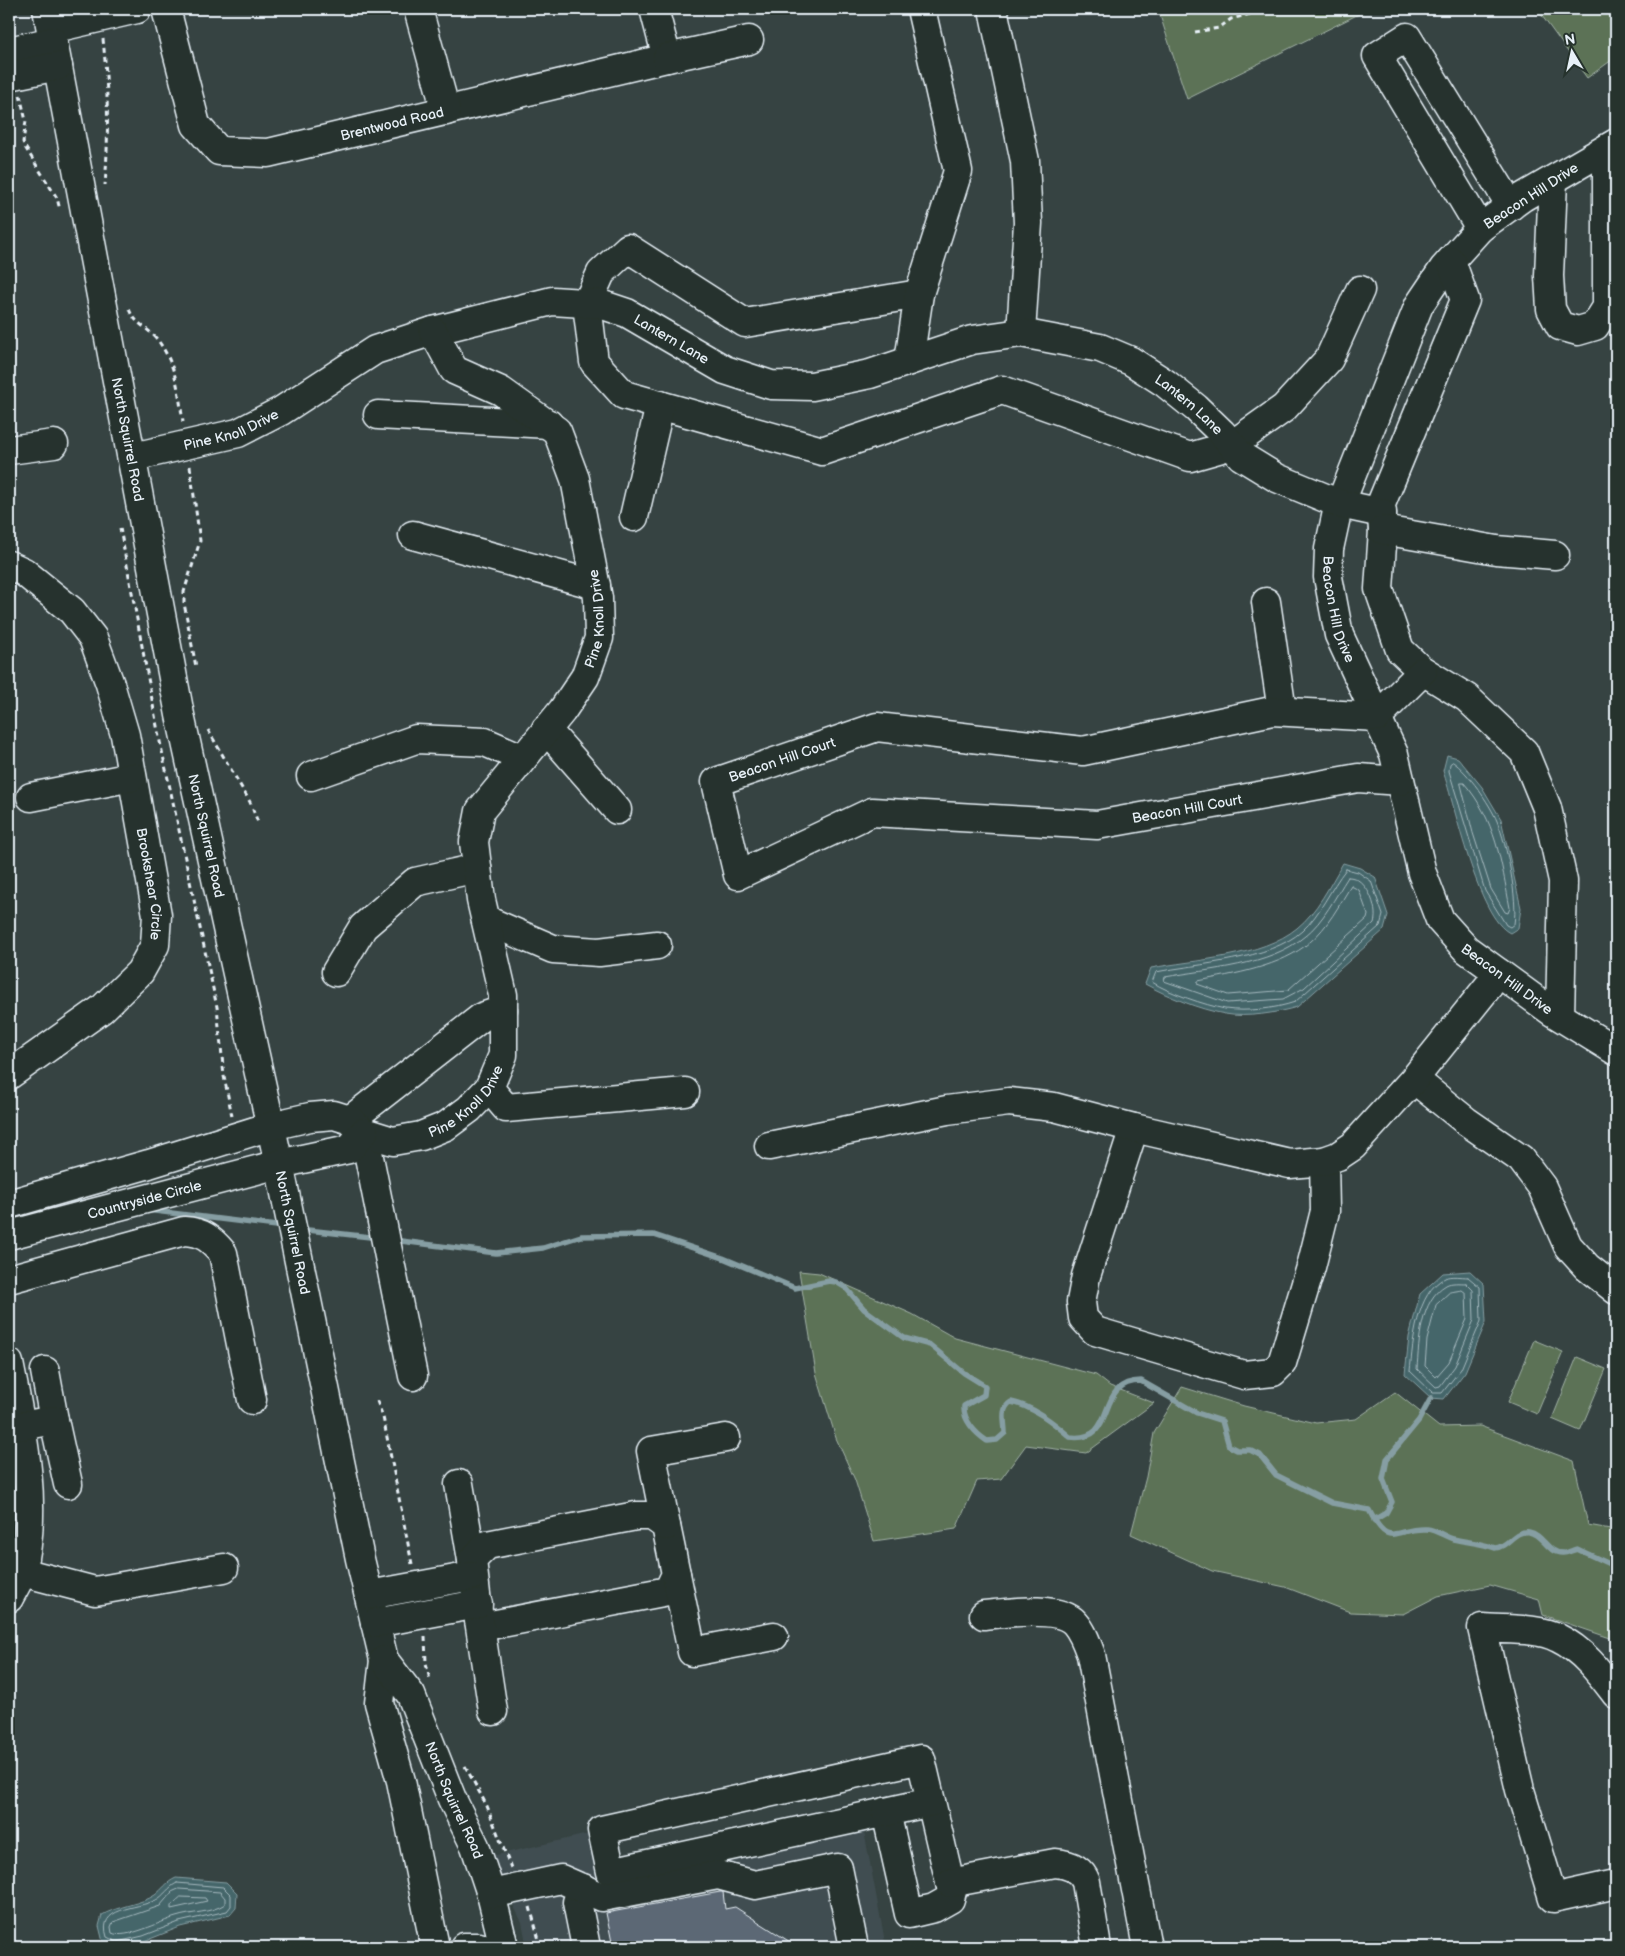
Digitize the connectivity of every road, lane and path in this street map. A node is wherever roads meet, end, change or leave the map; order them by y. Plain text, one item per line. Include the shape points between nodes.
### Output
1 (137, 9) edge
2 (166, 9) edge
3 (418, 9) edge
4 (654, 9) edge
5 (921, 9) edge
6 (993, 9) edge
7 (1270, 9) edge
8 (102, 31) dead end
9 (1196, 32) dead end
10 (52, 36) edge
11 (749, 40) dead end
12 (9, 50) edge
13 (667, 58) junction
14 (14, 85) edge
15 (446, 111) junction
16 (1612, 146) edge
17 (1553, 180) junction
18 (106, 192) dead end
19 (57, 198) dead end
20 (1511, 206) junction
21 (1480, 228) junction
22 (1451, 261) junction
23 (1360, 290) dead end
24 (919, 294) junction
25 (127, 303) dead end
26 (587, 304) junction
27 (433, 331) junction
28 (1021, 333) junction
29 (909, 361) junction
30 (660, 405) junction
31 (378, 415) dead end
32 (549, 424) junction
33 (184, 425) dead end
34 (54, 444) dead end
35 (1232, 445) junction
36 (9, 450) edge
37 (132, 457) junction
38 (190, 465) dead end
39 (1340, 504) junction
40 (634, 517) dead end
41 (1382, 521) junction
42 (413, 535) dead end
43 (1555, 555) dead end
44 (9, 566) edge
45 (596, 585) junction
46 (1266, 602) dead end
47 (1423, 671) junction
48 (197, 672) dead end
49 (1282, 712) junction
50 (1377, 717) junction
51 (208, 729) dead end
52 (546, 729) junction
53 (522, 758) junction
54 (311, 776) dead end
55 (132, 777) junction
56 (1400, 781) junction
57 (31, 797) dead end
58 (617, 810) dead end
59 (259, 826) dead end
60 (477, 868) junction
61 (486, 920) junction
62 (657, 945) dead end
63 (336, 972) dead end
64 (1499, 973) junction
65 (503, 1010) junction
66 (1560, 1016) junction
67 (1616, 1051) edge
68 (9, 1075) edge
69 (1414, 1079) junction
70 (489, 1088) junction
71 (685, 1092) dead end
72 (270, 1126) junction
73 (357, 1126) junction
74 (1134, 1128) junction
75 (769, 1146) dead end
76 (1324, 1161) junction
77 (279, 1164) junction
78 (9, 1204) edge
79 (9, 1235) edge
80 (9, 1279) edge
81 (1616, 1290) edge
82 (45, 1371) dead end
83 (413, 1376) dead end
84 (10, 1380) edge
85 (252, 1400) dead end
86 (377, 1401) dead end
87 (54, 1420) junction
88 (21, 1426) junction
89 (726, 1438) dead end
90 (68, 1484) dead end
91 (459, 1484) dead end
92 (666, 1526) junction
93 (224, 1568) dead end
94 (472, 1568) junction
95 (414, 1569) dead end
96 (22, 1572) junction
97 (676, 1574) junction
98 (369, 1595) junction
99 (9, 1598) edge
100 (478, 1612) junction
101 (984, 1615) dead end
102 (375, 1623) junction
103 (425, 1633) dead end
104 (774, 1636) dead end
105 (384, 1660) junction
106 (430, 1682) dead end
107 (1616, 1694) edge
108 (493, 1710) dead end
109 (448, 1758) junction
110 (394, 1760) junction
111 (931, 1802) junction
112 (886, 1812) junction
113 (512, 1871) dead end
114 (950, 1883) junction
115 (1616, 1884) edge
116 (583, 1888) junction
117 (491, 1894) junction
118 (529, 1904) dead end
119 (436, 1947) edge
120 (464, 1947) edge
121 (479, 1947) edge
122 (504, 1947) edge
123 (541, 1947) edge
124 (586, 1947) edge
125 (854, 1947) edge
126 (1097, 1947) edge
127 (1147, 1947) edge

1 - 10 street
2 - 15 street, Brentwood Road via 196,125 219,151 268,153
3 - 15 street
4 - 13 street
5 - 24 street via 958,172
6 - 28 street via 1025,162 1028,223
7 - 9 path via 1231,19 1219,28
8 - 18 path via 107,80
10 - 12 street
10 - 14 street
10 - 37 street, North Squirrel Road
11 - 13 street, Brentwood Road
13 - 15 street, Brentwood Road
14 - 19 path via 26,121 23,142
16 - 17 street, Beacon Hill Drive
16 - 17 street via 1606,307 1595,326 1578,331 1560,326 1551,309
17 - 20 street, Beacon Hill Drive
20 - 21 street, Beacon Hill Drive
20 - 21 street via 1407,37 1377,56
21 - 22 street, Beacon Hill Drive
22 - 39 street, Beacon Hill Drive via 1419,305
22 - 41 street via 1465,300 1381,504
23 - 35 street via 1329,359 1284,408
24 - 26 street via 745,322 628,248 601,273
24 - 29 street
25 - 33 path via 132,317 155,337 173,365
26 - 27 street, Lantern Lane via 546,302
26 - 29 street, Lantern Lane via 600,304 627,313 725,370 772,385 812,386 870,374
26 - 30 street via 594,362 624,395
27 - 32 street, Pine Knoll Drive via 454,370 501,391
27 - 37 street, Pine Knoll Drive via 375,350 281,411 238,433
28 - 29 street, Lantern Lane via 972,340
28 - 35 street, Lantern Lane via 1100,348 1131,361 1165,382
30 - 35 street via 822,451 1002,390 1190,456
30 - 40 street
31 - 32 street
32 - 45 street, Pine Knoll Drive via 557,431 575,479
34 - 36 street
35 - 39 street, Lantern Lane via 1241,456 1276,478
37 - 72 street, North Squirrel Road via 189,760
38 - 48 path via 200,541 184,592 184,603
39 - 41 street, Lantern Lane
39 - 50 street, Beacon Hill Drive via 1329,549 1328,577 1339,635
41 - 43 street, Lantern Lane via 1496,550
41 - 47 street via 1380,589 1400,650
42 - 45 street
44 - 55 street, Brookshear Circle via 24,572 72,611 92,638 125,735
45 - 52 street, Pine Knoll Drive via 599,638 585,677
46 - 49 street
47 - 50 street
47 - 66 street via 1467,698 1524,752 1544,800 1563,882
49 - 50 street, Beacon Hill Court
49 - 56 street, Beacon Hill Court via 1272,711 1084,751 877,727 716,782 738,875 872,812 1097,825 1358,778
50 - 56 street, Beacon Hill Drive via 1394,754
51 - 59 path via 250,802
52 - 53 street, Pine Knoll Drive
52 - 58 street
53 - 54 street via 485,742 416,738
53 - 60 street, Pine Knoll Drive via 480,811 474,842
55 - 57 street
55 - 68 street, Brookshear Circle via 157,915 155,945 140,972 102,1009
56 - 64 street, Beacon Hill Drive via 1422,873 1440,920 1466,949
60 - 61 street, Pine Knoll Drive
60 - 63 street via 414,882 363,928
61 - 62 street via 553,949 599,952
61 - 65 street, Pine Knoll Drive via 503,995
64 - 66 street, Beacon Hill Drive
64 - 69 street
65 - 70 street, Pine Knoll Drive via 503,1055
65 - 73 street via 482,1017
66 - 67 street, Beacon Hill Drive
69 - 76 street via 1352,1146
69 - 81 street via 1521,1159 1542,1187 1568,1246 1587,1267
70 - 71 street via 506,1108
70 - 73 street, Pine Knoll Drive via 470,1109 446,1126 421,1136 393,1141
72 - 73 street, Pine Knoll Drive via 334,1115
72 - 77 street, North Squirrel Road
72 - 78 street
73 - 77 street via 349,1149
73 - 83 street
74 - 75 street via 1054,1106 1009,1102 947,1110
74 - 76 street via 1290,1164
74 - 76 street via 1086,1276 1081,1302 1084,1318 1095,1331 1244,1375 1273,1372 1282,1363 1325,1211
77 - 79 street, Countryside Circle
77 - 98 street, North Squirrel Road
80 - 85 street via 184,1231 198,1232 212,1240 223,1253
82 - 87 street
84 - 88 street
86 - 95 path
87 - 88 street
87 - 90 street
88 - 96 street via 28,1485 27,1540
89 - 92 street via 651,1451
91 - 94 street
92 - 94 street via 652,1516 636,1516 487,1545
92 - 97 street
93 - 96 street via 95,1592
94 - 98 street
94 - 100 street
96 - 99 street
97 - 100 street via 668,1591 491,1625
97 - 104 street via 692,1652
98 - 102 street, North Squirrel Road
100 - 102 street
100 - 108 street
101 - 127 street via 1023,1611 1061,1614 1075,1622 1084,1636
102 - 105 street, North Squirrel Road
103 - 106 path
105 - 109 street, North Squirrel Road via 411,1695
105 - 110 street, North Squirrel Road via 379,1703
107 - 115 street via 1591,1663 1557,1637 1482,1628 1520,1790 1553,1898
109 - 110 street via 414,1749
109 - 113 path via 487,1806
109 - 117 street, North Squirrel Road via 452,1799 475,1846
110 - 119 street, North Squirrel Road
111 - 112 street
111 - 112 street via 921,1759 602,1830 611,1872
111 - 114 street
112 - 114 street via 909,1914 945,1903 952,1896
114 - 126 street via 1055,1863 1070,1866 1086,1882
116 - 117 street via 561,1879
116 - 124 street via 577,1902
116 - 125 street via 602,1897 718,1875 755,1885 838,1868
117 - 122 street, North Squirrel Road
118 - 123 path
120 - 121 street

